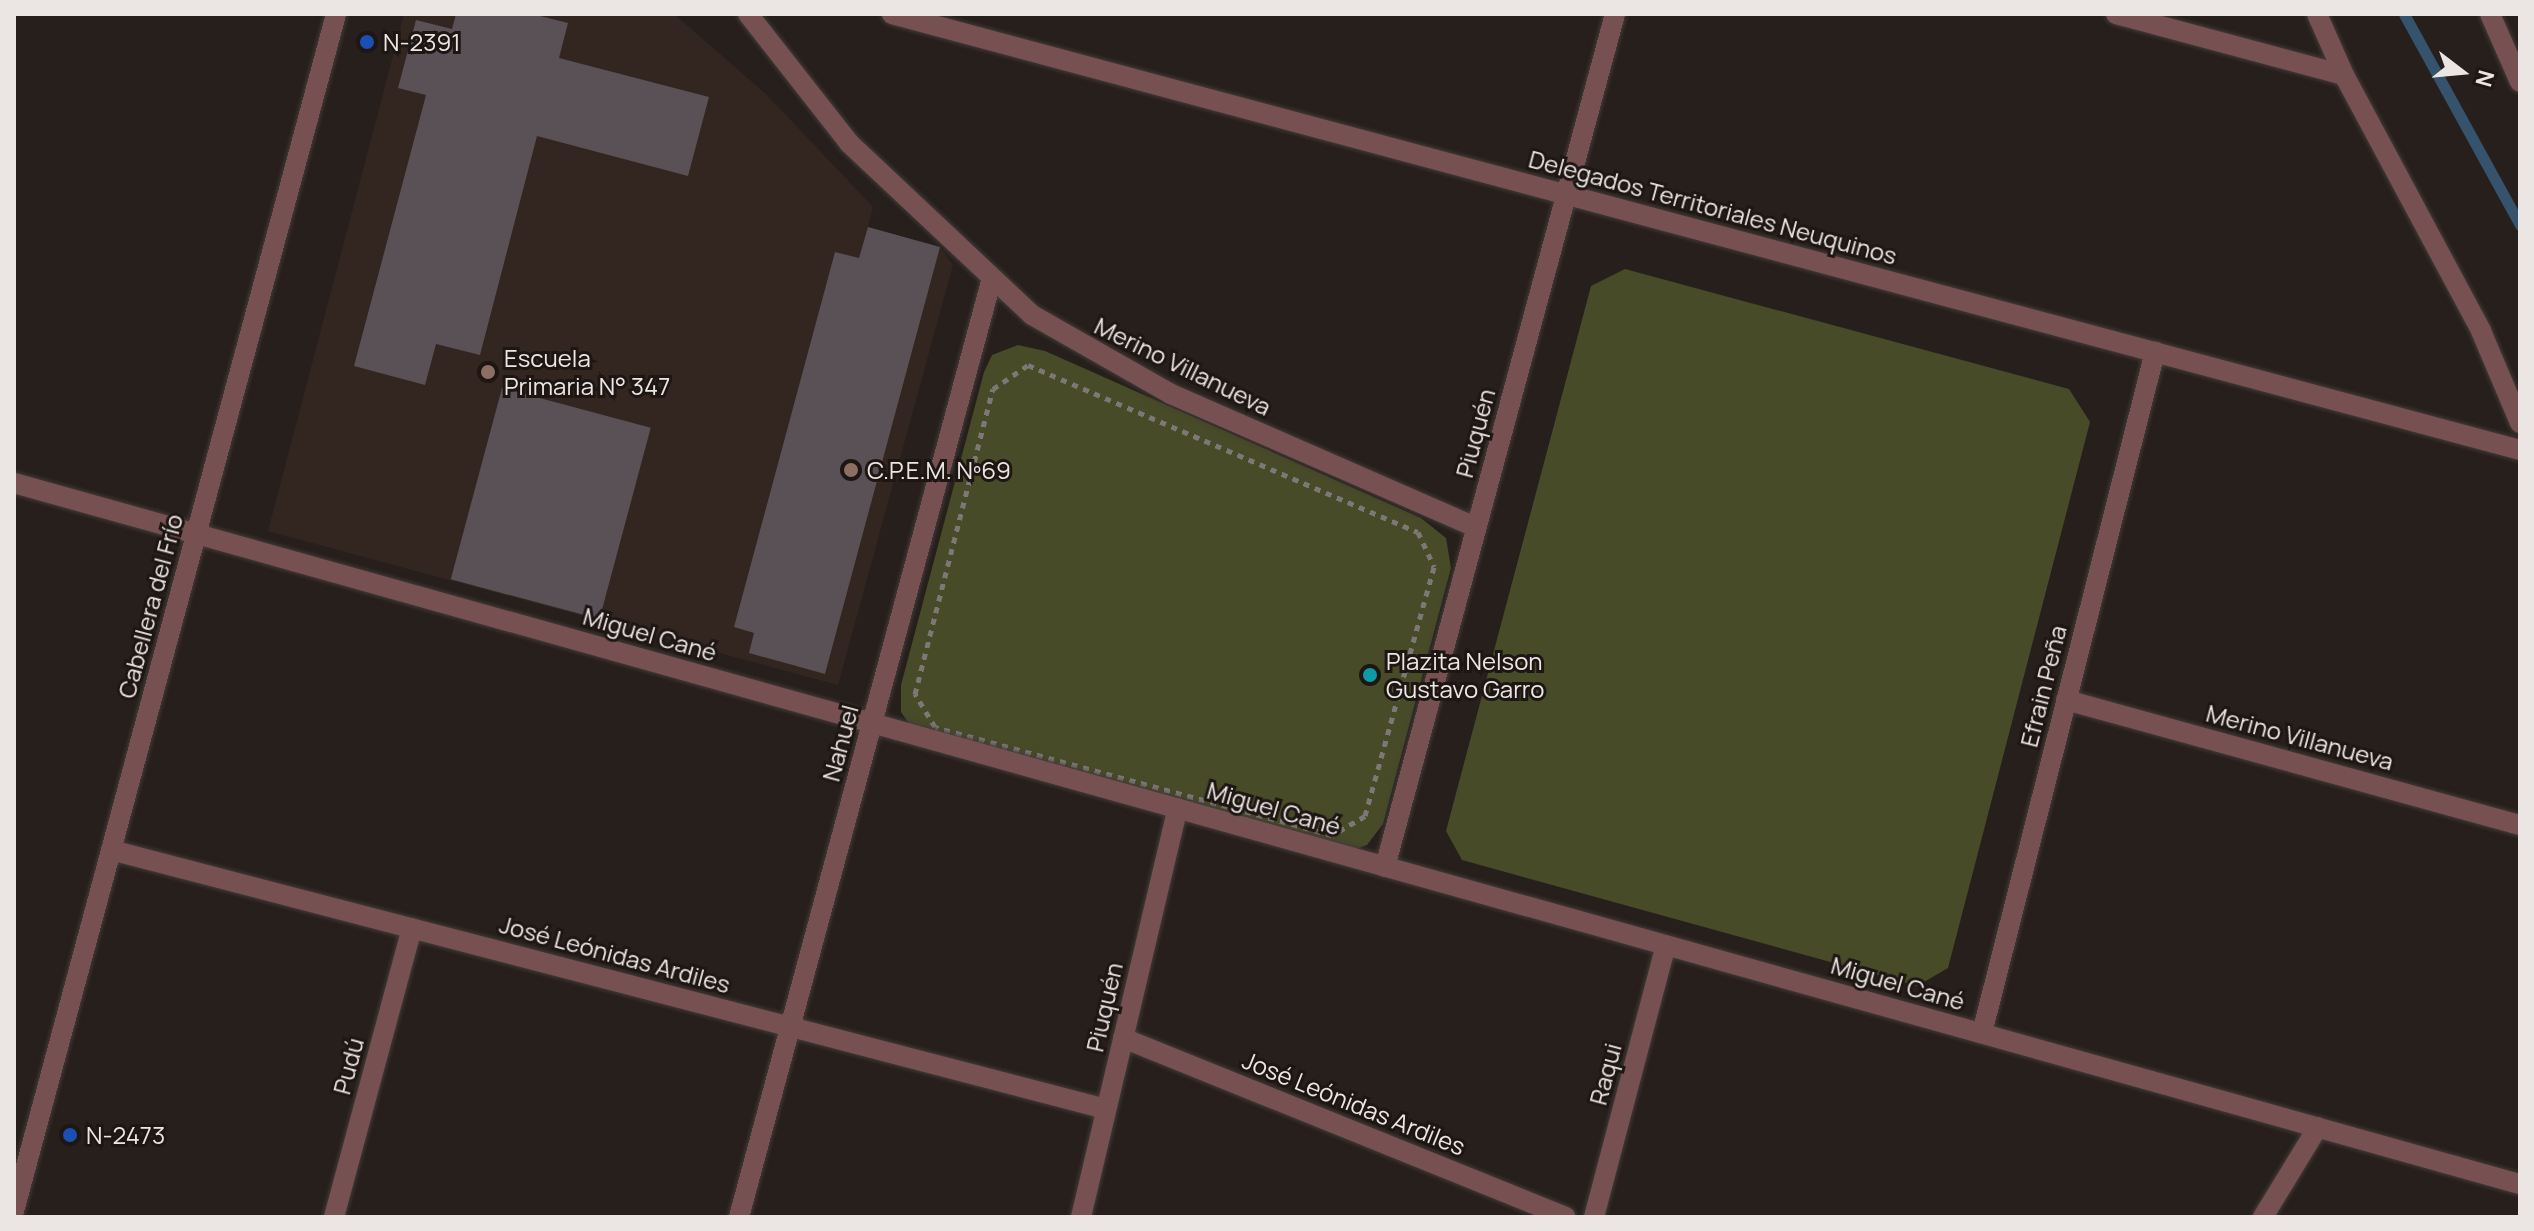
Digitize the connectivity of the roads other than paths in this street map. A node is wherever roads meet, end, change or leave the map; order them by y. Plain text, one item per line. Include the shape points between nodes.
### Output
1 (336, 14) edge
2 (748, 14) edge
3 (892, 14) edge
4 (1615, 14) edge
5 (2116, 14) edge
6 (2317, 14) edge
7 (2490, 14) edge
8 (2344, 75) junction
9 (2520, 82) edge
10 (1566, 195) junction
11 (991, 282) junction
12 (2155, 352) junction
13 (2520, 423) edge
14 (2520, 450) edge
15 (14, 483) edge
16 (1476, 527) junction
17 (196, 534) junction
18 (2066, 700) junction
19 (872, 723) junction
20 (1178, 808) junction
21 (2520, 825) edge
22 (111, 850) junction
23 (1385, 867) junction
24 (412, 928) junction
25 (1666, 945) junction
26 (790, 1027) junction
27 (1982, 1033) junction
28 (1123, 1038) junction
29 (1106, 1109) junction
30 (2318, 1127) junction
31 (2520, 1184) edge
32 (14, 1211) edge
33 (334, 1217) edge
34 (739, 1217) edge
35 (1081, 1217) edge
36 (1565, 1217) edge
37 (1594, 1217) edge
38 (2263, 1217) edge

1 - 17 street, Cabellera del Frío
2 - 11 street, Merino Villanueva via 849,143
3 - 10 street, Delegados Territoriales Neuquinos
4 - 10 street, Piuquén
5 - 8 street
6 - 8 street
7 - 9 street
8 - 13 street via 2481,331
10 - 12 street, Delegados Territoriales Neuquinos
10 - 16 street, Piuquén
11 - 16 street, Merino Villanueva via 1032,315 1120,370
11 - 19 street, Nahuel
12 - 14 street, Delegados Territoriales Neuquinos
12 - 18 street, Efrain Peña
15 - 17 street, Miguel Cané
16 - 23 street, Piuquén
17 - 19 street, Miguel Cané
17 - 22 street, Cabellera del Frío
18 - 21 street, Merino Villanueva
18 - 27 street, Efrain Peña
19 - 20 street, Miguel Cané
19 - 26 street, Nahuel
20 - 23 street, Miguel Cané
20 - 28 street, Piuquén
22 - 24 street, José Leónidas Ardiles
22 - 32 street, Cabellera del Frío
23 - 25 street, Miguel Cané
24 - 26 street, José Leónidas Ardiles
24 - 33 street, Pudú
25 - 27 street, Miguel Cané
25 - 37 street, Raqui
26 - 29 street, José Leónidas Ardiles
26 - 34 street, Nahuel
27 - 30 street, Miguel Cané
28 - 29 street, Piuquén
28 - 36 street, José Leónidas Ardiles
29 - 35 street, Piuquén
30 - 31 street, Miguel Cané
30 - 38 street

